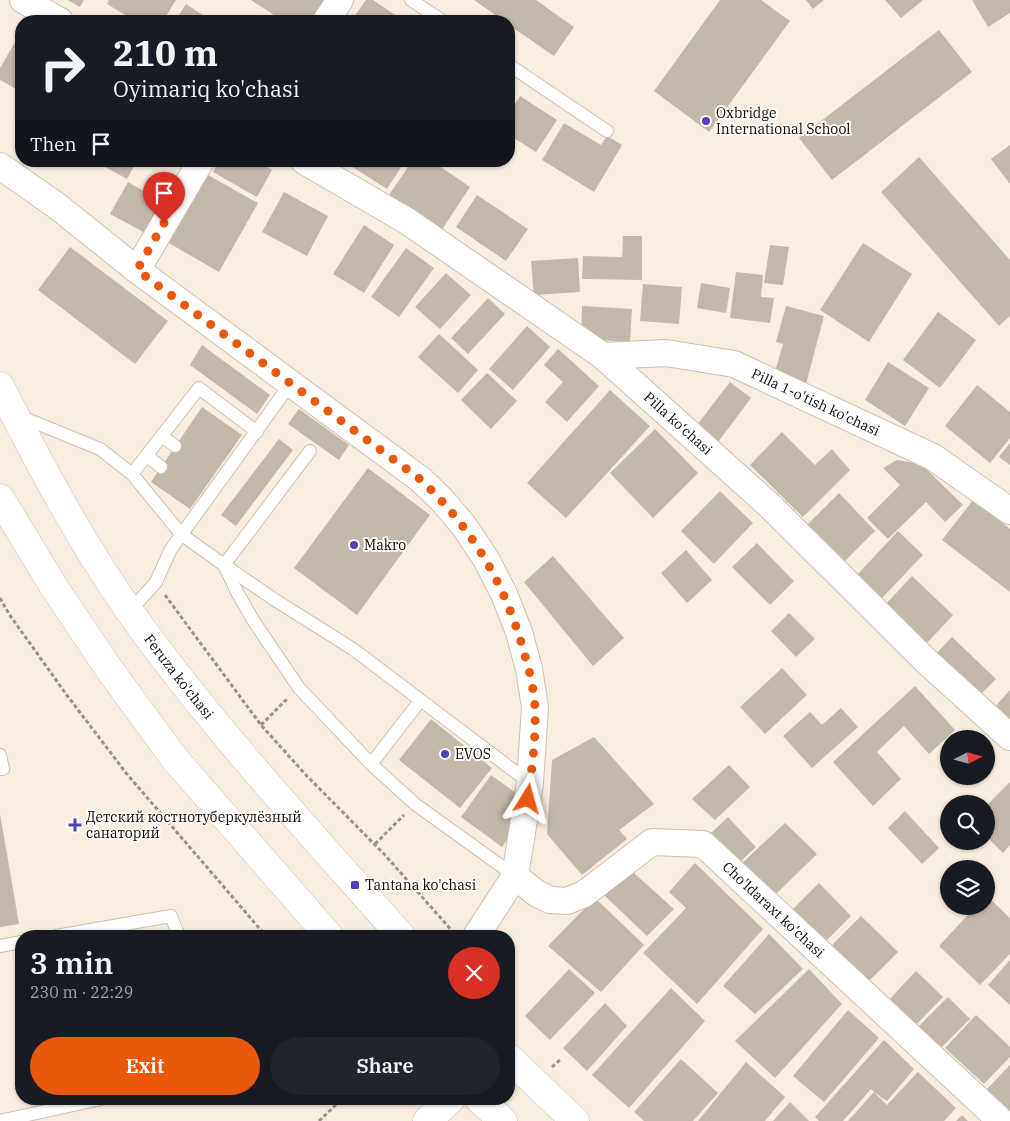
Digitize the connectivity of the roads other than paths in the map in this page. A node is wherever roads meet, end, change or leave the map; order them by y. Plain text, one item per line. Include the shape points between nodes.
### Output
1 (23, 0) edge
2 (340, 0) edge
3 (411, 0) edge
4 (49, 15) edge
5 (330, 15) edge
6 (434, 15) edge
7 (515, 69) edge
8 (607, 131) dead end
9 (0, 166) edge
10 (197, 167) edge
11 (314, 167) edge
12 (137, 270) junction
13 (603, 356) junction
14 (291, 383) junction
15 (0, 386) edge
16 (14, 413) junction
17 (257, 432) junction
18 (162, 436) junction
19 (175, 446) dead end
20 (310, 451) dead end
21 (146, 456) junction
22 (161, 467) dead end
23 (132, 474) junction
24 (0, 498) edge
25 (1010, 511) edge
26 (181, 534) junction
27 (224, 565) junction
28 (130, 611) junction
29 (420, 701) junction
30 (1010, 737) edge
31 (0, 755) edge
32 (371, 764) junction
33 (0, 769) edge
34 (530, 783) junction
35 (515, 876) junction
36 (90, 930) edge
37 (177, 930) edge
38 (324, 930) edge
39 (396, 930) edge
40 (480, 930) edge
41 (15, 943) edge
42 (0, 946) edge
43 (515, 1064) edge
44 (72, 1105) edge
45 (444, 1105) edge
46 (486, 1105) edge
47 (0, 1120) edge
48 (427, 1121) edge
49 (503, 1121) edge
50 (575, 1121) edge
51 (1001, 1121) edge

1 - 4 street
2 - 5 street
3 - 6 lane
7 - 8 lane
9 - 12 street via 57,206
10 - 12 street
11 - 13 street, Pilla ko‘chasi via 407,221
12 - 14 street
13 - 25 street, Pilla 1-o'tish ko'chasi via 666,353 734,364 933,457
13 - 30 street, Pilla ko‘chasi via 768,504 925,660
14 - 17 lane
14 - 34 street via 420,479 464,526 486,559 519,632 529,669 535,707
15 - 16 main road, Feruza ko'chasi
16 - 23 lane via 100,449
16 - 28 main road, Feruza ko'chasi via 56,492
17 - 18 lane via 199,388
17 - 26 lane via 217,478
18 - 19 lane
18 - 21 lane
20 - 27 lane
21 - 22 lane
21 - 23 lane
23 - 26 lane
24 - 38 main road via 109,669 174,758
26 - 27 lane
26 - 28 lane via 156,582
27 - 29 lane via 353,649
27 - 32 lane via 253,620 299,688
28 - 39 main road, Feruza ko'chasi via 221,731
29 - 32 lane
29 - 34 lane
31 - 33 lane via 3,768
32 - 35 lane via 415,804
34 - 35 street
35 - 40 street
35 - 51 street, Cho'ldaraxt ko'chasi via 550,900 567,901 584,894 652,842 703,844
36 - 37 lane via 171,916
41 - 42 lane
43 - 50 main road
44 - 47 lane
45 - 48 main road
46 - 49 main road

